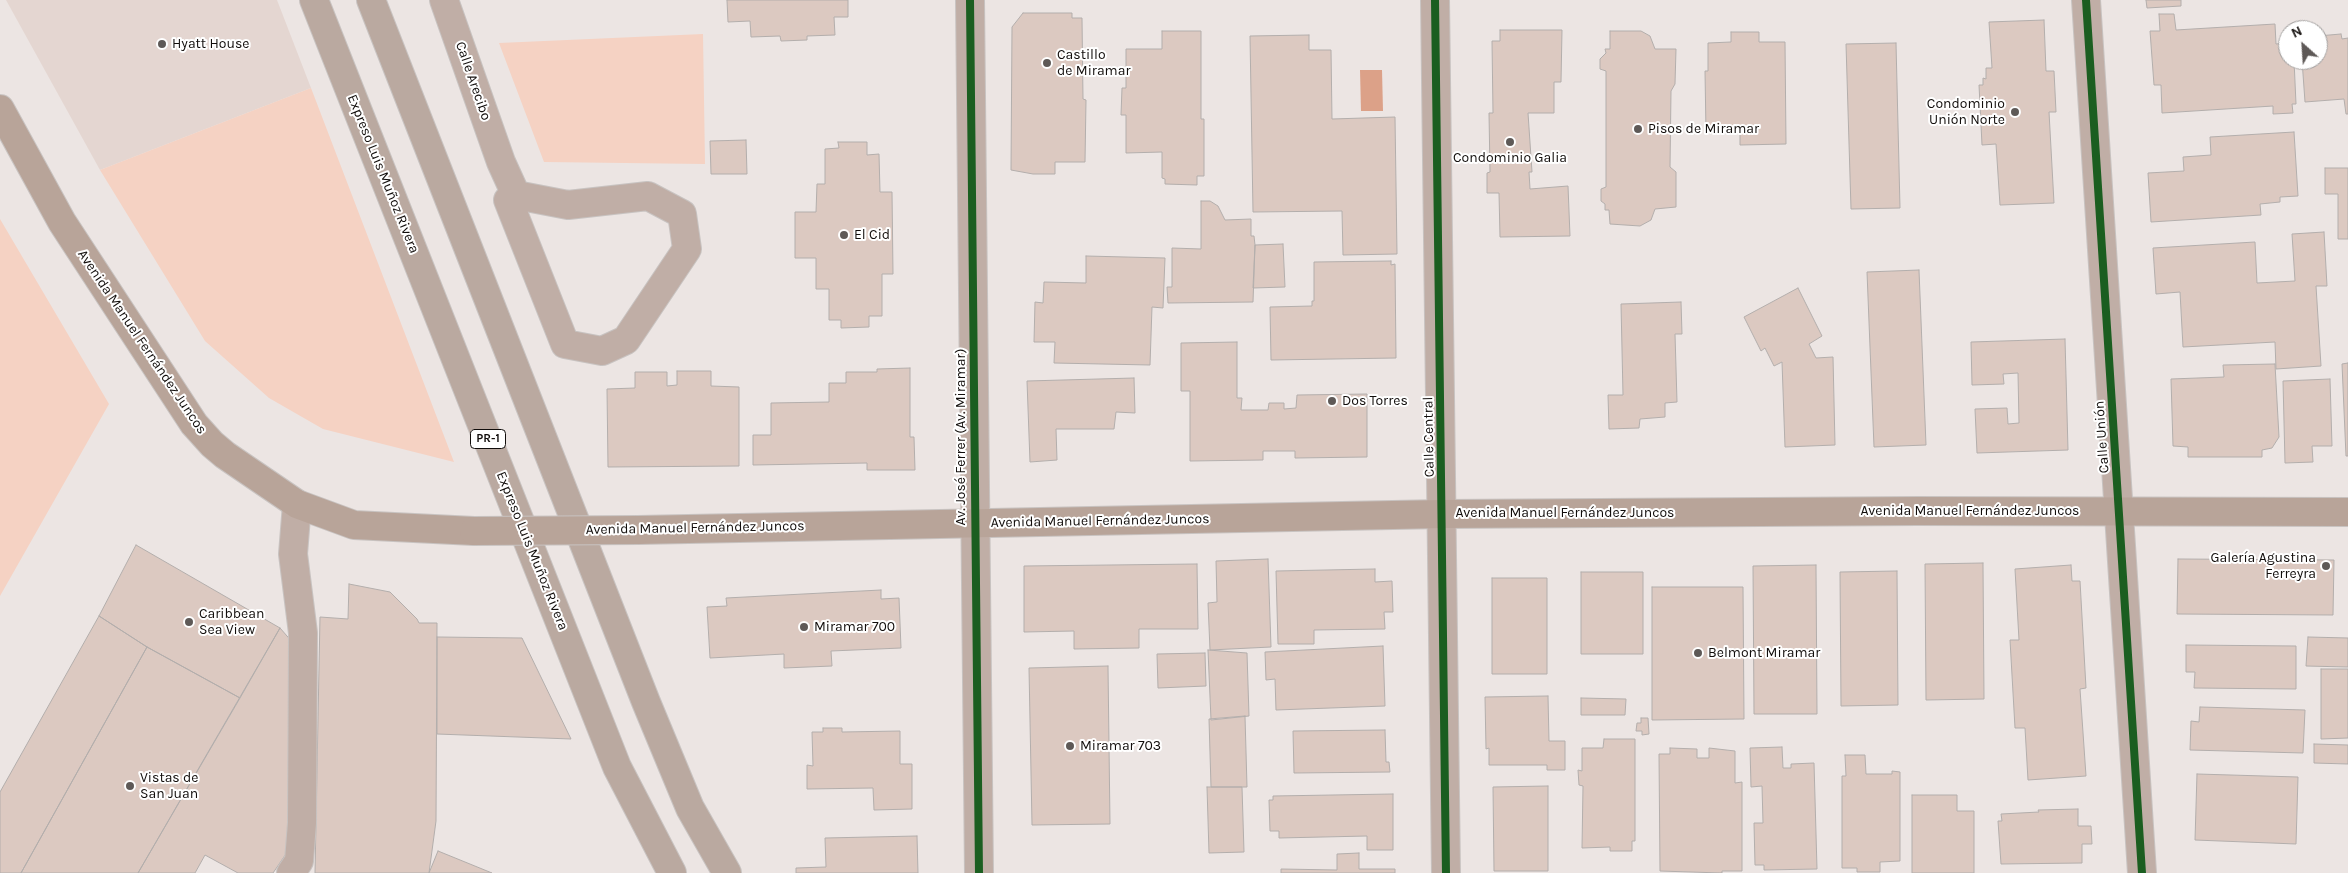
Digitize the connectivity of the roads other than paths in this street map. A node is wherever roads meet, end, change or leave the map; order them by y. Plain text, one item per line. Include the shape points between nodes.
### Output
1 (314, 0) edge
2 (371, 0) edge
3 (444, 0) edge
4 (970, 0) edge
5 (1435, 0) edge
6 (2086, 0) edge
7 (0, 109) edge
8 (516, 195) junction
9 (297, 504) junction
10 (2119, 512) junction
11 (2348, 512) edge
12 (1443, 514) junction
13 (974, 524) junction
14 (291, 873) edge
15 (672, 873) edge
16 (726, 873) edge
17 (979, 873) edge
18 (1446, 873) edge
19 (2142, 873) edge

1 - 15 highway, Expreso Luis Muñoz Rivera / PR-1 via 617,767
2 - 16 highway via 646,702 690,808
3 - 8 street, Calle Arecibo via 501,162
4 - 13 street, Av. José Ferrer (Av. Miramar)
5 - 12 street, Calle Central
6 - 10 street, Calle Unión
7 - 9 main road, Avenida Manuel Fernández Juncos via 62,222 201,434 225,456
8 - 8 street via 568,205 648,196 682,214 687,249 626,340 602,351 565,344 508,200
9 - 13 main road, Avenida Manuel Fernández Juncos, bridge via 354,525 474,531
9 - 14 street via 294,554 302,633 302,823 299,861
10 - 11 main road, Avenida Manuel Fernández Juncos
10 - 12 main road, Avenida Manuel Fernández Juncos
10 - 19 street, Calle Unión
12 - 13 main road, Avenida Manuel Fernández Juncos
12 - 18 street, Calle Central
13 - 17 street, Av. José Ferrer (Av. Miramar)

